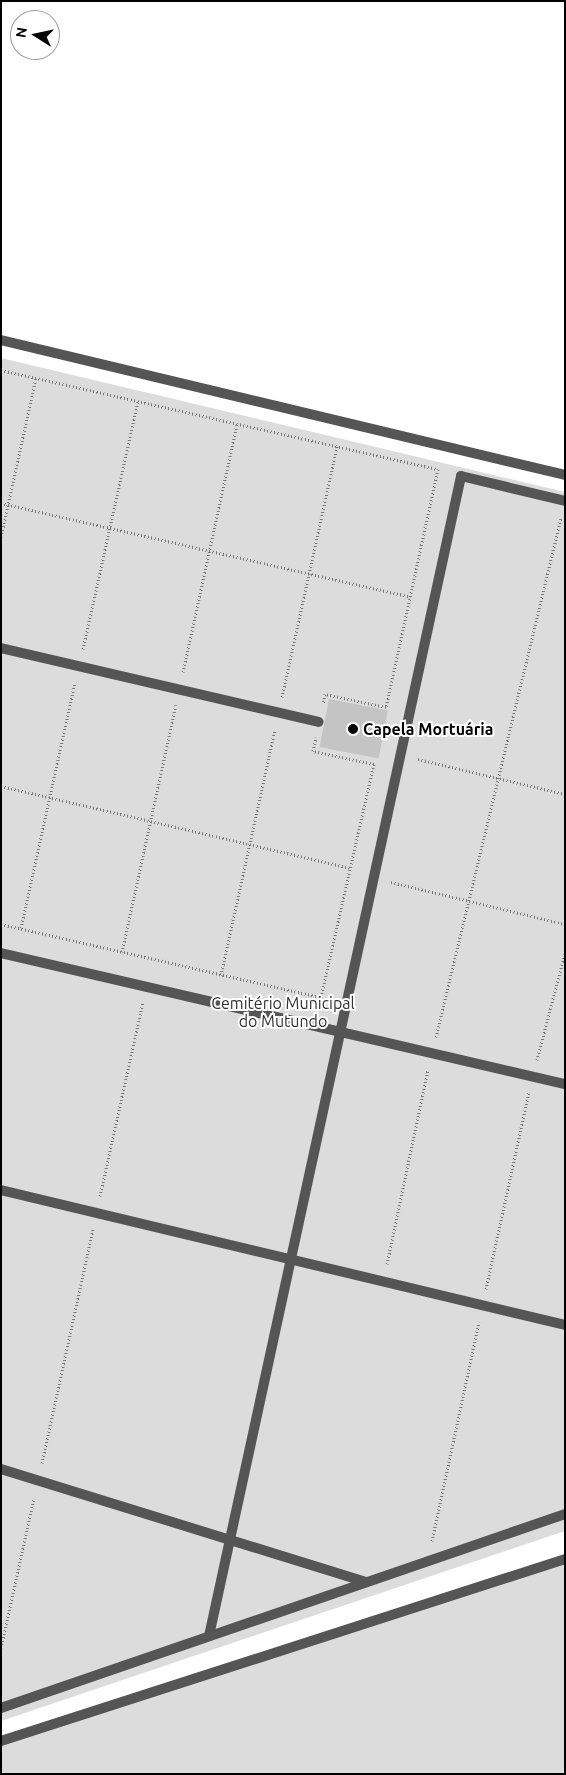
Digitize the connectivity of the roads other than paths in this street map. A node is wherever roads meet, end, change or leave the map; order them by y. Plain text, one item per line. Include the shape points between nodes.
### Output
1 (1, 340) edge
2 (565, 475) edge
3 (565, 501) edge
4 (1, 648) edge
5 (319, 722) road end
6 (1, 953) edge
7 (340, 1032) junction
8 (565, 1084) edge
9 (1, 1190) edge
10 (291, 1260) junction
11 (565, 1325) edge
12 (1, 1469) edge
13 (565, 1514) edge
14 (230, 1540) junction
15 (565, 1559) edge
16 (366, 1582) junction
17 (209, 1636) junction
18 (1, 1708) edge
19 (1, 1741) edge

1 - 2 street
3 - 7 street via 461,476
4 - 5 street
6 - 7 street
7 - 8 street
7 - 10 street
9 - 10 street
10 - 11 street
10 - 14 street
12 - 14 street
13 - 16 street
14 - 16 street
14 - 17 street
15 - 19 street
16 - 17 street
17 - 18 street

